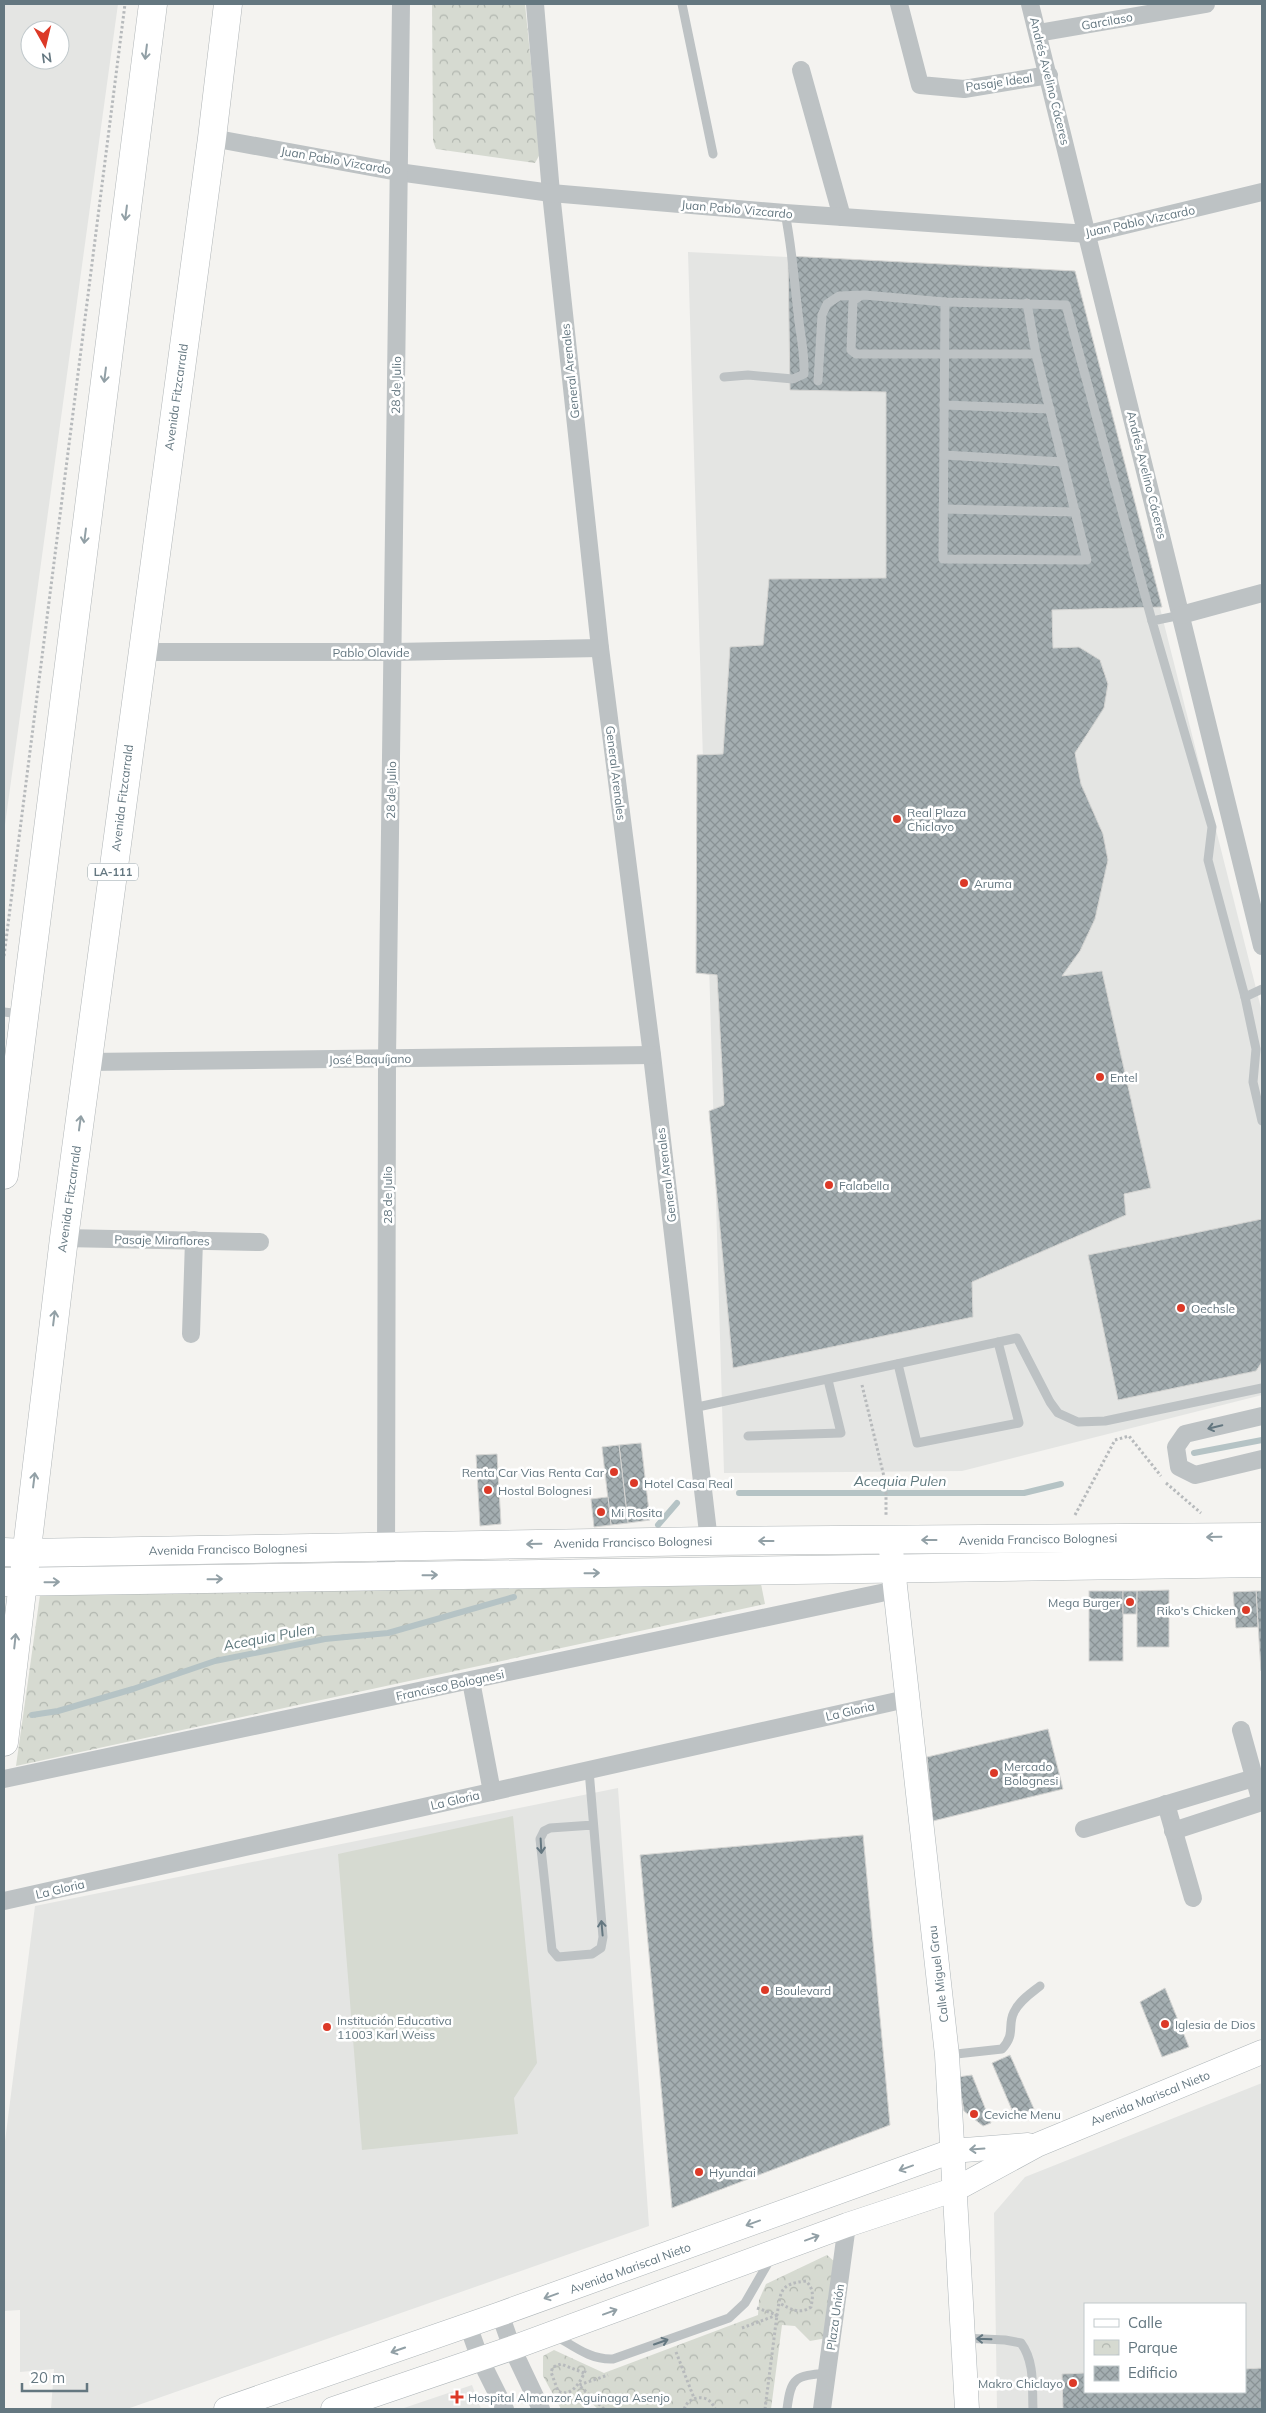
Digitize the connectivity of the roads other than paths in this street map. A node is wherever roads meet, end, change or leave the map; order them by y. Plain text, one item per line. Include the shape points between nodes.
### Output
1 (153, 4) edge
2 (228, 4) edge
3 (401, 4) edge
4 (535, 4) edge
5 (682, 4) edge
6 (899, 4) edge
7 (1030, 4) edge
8 (1206, 4) edge
9 (1038, 33) junction
10 (801, 70) dead end
11 (1049, 75) junction
12 (212, 138) junction
13 (713, 154) dead end
14 (398, 172) junction
15 (1262, 192) edge
16 (552, 193) junction
17 (785, 213) junction
18 (842, 217) junction
19 (1088, 234) junction
20 (864, 295) junction
21 (945, 302) junction
22 (1027, 303) junction
23 (944, 354) junction
24 (1036, 354) junction
25 (724, 377) dead end
26 (818, 381) dead end
27 (944, 405) junction
28 (1050, 409) junction
29 (944, 455) junction
30 (1063, 462) junction
31 (944, 509) junction
32 (1076, 512) junction
33 (1262, 593) edge
34 (1181, 615) junction
35 (1152, 621) junction
36 (600, 648) junction
37 (141, 652) junction
38 (394, 652) junction
39 (1262, 946) edge
40 (1262, 989) edge
41 (1245, 997) junction
42 (14, 1013) edge
43 (652, 1055) junction
44 (387, 1059) junction
45 (88, 1062) junction
46 (10, 1075) edge
47 (1262, 1121) edge
48 (4, 1175) edge
49 (64, 1238) junction
50 (194, 1240) junction
51 (260, 1242) dead end
52 (191, 1334) dead end
53 (998, 1342) junction
54 (898, 1364) junction
55 (828, 1380) junction
56 (1262, 1388) edge
57 (693, 1408) junction
58 (1262, 1416) edge
59 (748, 1436) dead end
60 (1262, 1459) edge
61 (888, 1528) junction
62 (1262, 1537) edge
63 (709, 1541) junction
64 (387, 1546) junction
65 (15, 1553) edge
66 (1262, 1563) edge
67 (386, 1576) junction
68 (894, 1580) junction
69 (13, 1582) edge
70 (472, 1681) junction
71 (906, 1699) junction
72 (1241, 1730) dead end
73 (4, 1742) edge
74 (589, 1770) junction
75 (4, 1778) edge
76 (1254, 1778) junction
77 (492, 1792) junction
78 (1262, 1802) edge
79 (1166, 1804) junction
80 (593, 1825) junction
81 (1084, 1829) dead end
82 (1173, 1831) junction
83 (1193, 1898) dead end
84 (4, 1901) edge
85 (1040, 1986) dead end
86 (1262, 2052) edge
87 (947, 2055) junction
88 (1037, 2145) junction
89 (952, 2151) junction
90 (956, 2189) junction
91 (847, 2225) junction
92 (775, 2251) junction
93 (500, 2314) junction
94 (468, 2325) junction
95 (552, 2334) junction
96 (963, 2338) junction
97 (512, 2348) junction
98 (480, 2359) junction
99 (827, 2374) junction
100 (226, 2409) edge
101 (333, 2409) edge
102 (505, 2409) edge
103 (541, 2409) edge
104 (787, 2409) edge
105 (822, 2409) edge
106 (967, 2409) edge
107 (1032, 2409) edge

1 -> 42 main road
2 - 12 main road, Avenida Fitzcarrald / LA-111
3 - 14 street, 28 de Julio
4 - 16 street, General Arenales
5 - 13 lane
6 - 11 street, Pasaje Ideal via 920,85 964,88
7 - 9 street, Andrés Avelino Cáceres
8 - 9 street, Garcilaso
9 - 11 street, Andrés Avelino Cáceres
10 - 18 street
11 - 19 street, Andrés Avelino Cáceres
12 - 14 street, Juan Pablo Vizcardo
12 - 37 main road, Avenida Fitzcarrald / LA-111
14 - 16 street, Juan Pablo Vizcardo
14 - 38 street, 28 de Julio
15 - 19 street, Juan Pablo Vizcardo
16 - 17 street, Juan Pablo Vizcardo
16 - 36 street, General Arenales
17 - 18 street, Juan Pablo Vizcardo
17 - 25 lane via 793,253 805,356 804,374 793,379 748,375
18 - 19 street, Juan Pablo Vizcardo
19 - 34 street, Andrés Avelino Cáceres
20 - 21 lane
20 - 23 lane via 853,301 850,339 851,350 856,354
20 - 26 lane via 839,296 827,304 822,315
21 - 22 lane
21 - 23 lane
22 - 24 lane
22 - 35 lane via 1066,306
23 - 24 lane
23 - 27 lane
24 - 28 lane
27 - 28 lane
27 - 29 lane
28 - 30 lane
29 - 30 lane
29 - 31 lane
30 - 32 lane
31 - 32 lane
31 - 32 lane via 943,560 1087,560
33 - 34 street
34 - 35 lane
34 - 39 street, Andrés Avelino Cáceres
35 - 41 lane via 1212,828 1208,860
36 - 38 street, Pablo Olavide
36 - 43 street, General Arenales
37 - 38 street, Pablo Olavide
37 - 45 main road, Avenida Fitzcarrald / LA-111
38 - 44 street, 28 de Julio
40 - 41 lane
41 - 47 lane via 1256,1049 1253,1082
42 - 46 main road
43 - 44 street, José Baquíjano
43 - 57 street, General Arenales
44 - 45 street, José Baquíjano
44 - 64 street, 28 de Julio
49 -> 45 main road, Avenida Fitzcarrald / LA-111
46 - 48 main road
49 - 50 street, Pasaje Miraflores
65 -> 49 main road, Avenida Fitzcarrald / LA-111
50 - 51 street, Pasaje Miraflores
50 - 52 street
53 - 54 lane
53 - 54 lane via 1019,1422 917,1443
53 - 56 lane via 1017,1338 1050,1402 1058,1413 1078,1422 1105,1421
54 - 55 lane
55 - 57 lane
55 - 59 lane via 841,1433
57 - 63 street, General Arenales
58 -> 60 street via 1185,1434 1176,1447 1179,1467 1195,1475
62 -> 61 main road, Avenida Francisco Bolognesi via 1075,1539
61 -> 63 main road, Avenida Francisco Bolognesi
61 - 68 main road, Calle Miguel Grau
63 -> 64 main road, Avenida Francisco Bolognesi
64 - 65 main road, Avenida Francisco Bolognesi
64 - 67 street, 28 de Julio
65 - 69 main road, Avenida Fitzcarrald / LA-111
66 - 68 main road
67 -> 68 main road
69 -> 67 main road
68 - 70 street, Francisco Bolognesi
68 - 71 main road, Calle Miguel Grau
73 -> 69 main road, Avenida Fitzcarrald / LA-111
70 - 75 street, Francisco Bolognesi
70 - 77 street
71 - 74 street, La Gloria
71 - 87 main road, Calle Miguel Grau
72 - 76 street
74 - 77 street, La Gloria
74 - 80 lane
76 - 78 street
76 - 79 street
77 - 84 street, La Gloria
78 - 82 street
79 - 81 street
79 - 82 street
80 -> 80 lane via 550,1828 540,1839 552,1950 558,1957 592,1954 601,1948 603,1942
82 - 83 street
85 - 87 lane via 1014,2012 1010,2040 1002,2049
86 - 88 main road, Avenida Mariscal Nieto
87 - 89 main road, Calle Miguel Grau
88 -> 89 main road, Avenida Mariscal Nieto
88 - 90 main road, Avenida Mariscal Nieto
89 - 90 main road, Calle Miguel Grau
89 -> 93 main road, Avenida Mariscal Nieto
90 - 91 main road, Avenida Mariscal Nieto
90 - 96 main road, Calle Miguel Grau
92 -> 91 main road, Avenida Mariscal Nieto
91 - 99 street, Plaza Unión
95 -> 92 main road, Avenida Mariscal Nieto
95 -> 92 lane via 591,2356 603,2359 729,2318 745,2303
93 - 94 main road, Avenida Mariscal Nieto
93 - 97 street
94 - 98 street
94 -> 100 main road, Avenida Mariscal Nieto
95 - 97 main road, Avenida Mariscal Nieto
96 - 106 main road, Calle Miguel Grau
107 -> 96 lane via 1031,2368 1021,2343
97 - 98 main road, Avenida Mariscal Nieto
97 - 103 street
98 - 101 main road, Avenida Mariscal Nieto
98 - 102 street
99 - 104 lane via 807,2375 793,2382
99 - 105 street, Plaza Unión

